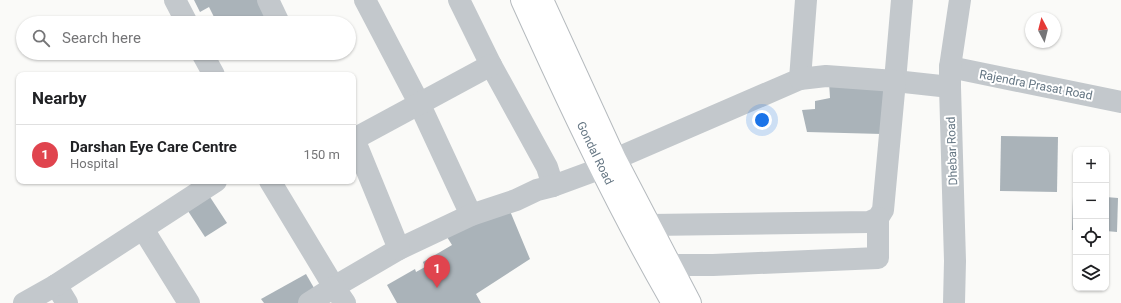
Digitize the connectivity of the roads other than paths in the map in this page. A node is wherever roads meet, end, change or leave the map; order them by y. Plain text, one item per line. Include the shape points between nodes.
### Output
1 (175, 0) edge
2 (268, 0) edge
3 (365, 0) edge
4 (459, 0) edge
5 (522, 0) edge
6 (542, 0) edge
7 (806, 0) edge
8 (902, 0) edge
9 (960, 0) edge
10 (183, 16) edge
11 (275, 16) edge
12 (206, 60) edge
13 (491, 65) junction
14 (212, 72) edge
15 (950, 77) junction
16 (800, 79) junction
17 (895, 82) junction
18 (1121, 102) edge
19 (419, 103) junction
20 (356, 138) edge
21 (356, 144) edge
22 (609, 164) junction
23 (211, 184) edge
24 (274, 184) edge
25 (553, 186) junction
26 (471, 215) junction
27 (878, 218) junction
28 (650, 225) junction
29 (143, 229) junction
30 (399, 249) junction
31 (670, 265) junction
32 (61, 294) edge
33 (340, 295) edge
34 (24, 303) edge
35 (189, 303) edge
36 (309, 303) edge
37 (673, 303) edge
38 (690, 303) edge
39 (954, 303) edge

1 - 10 street
2 - 11 street
3 - 19 street
4 - 13 street
5 - 22 main road, Gondal Road
6 - 22 main road, Gondal Road
7 - 16 street
8 - 17 street
9 - 15 street, Dhebar Road
12 - 14 street
13 - 19 street
13 - 25 street via 547,167
15 - 17 street, Rajendra Prasat Road
15 - 18 street, Rajendra Prasat Road
15 - 39 street, Dhebar Road
16 - 17 street, Rajendra Prasat Road via 826,76
16 - 22 street, Rajendra Prasat Road
17 - 27 street via 883,210
19 - 20 street
19 - 26 street
21 - 30 street
22 - 25 street, Rajendra Prasat Road
22 - 28 main road, Gondal Road
22 - 37 main road, Gondal Road via 656,274
23 - 29 street
24 - 33 street
25 - 26 street, Rajendra Prasat Road
26 - 30 street, Rajendra Prasat Road
27 - 28 street via 869,222
27 - 31 street via 878,258 713,266
28 - 31 main road, Gondal Road
29 - 32 street
29 - 35 street
30 - 33 street, Rajendra Prasat Road
31 - 38 main road, Gondal Road
32 - 34 street
33 - 36 street, Rajendra Prasat Road

